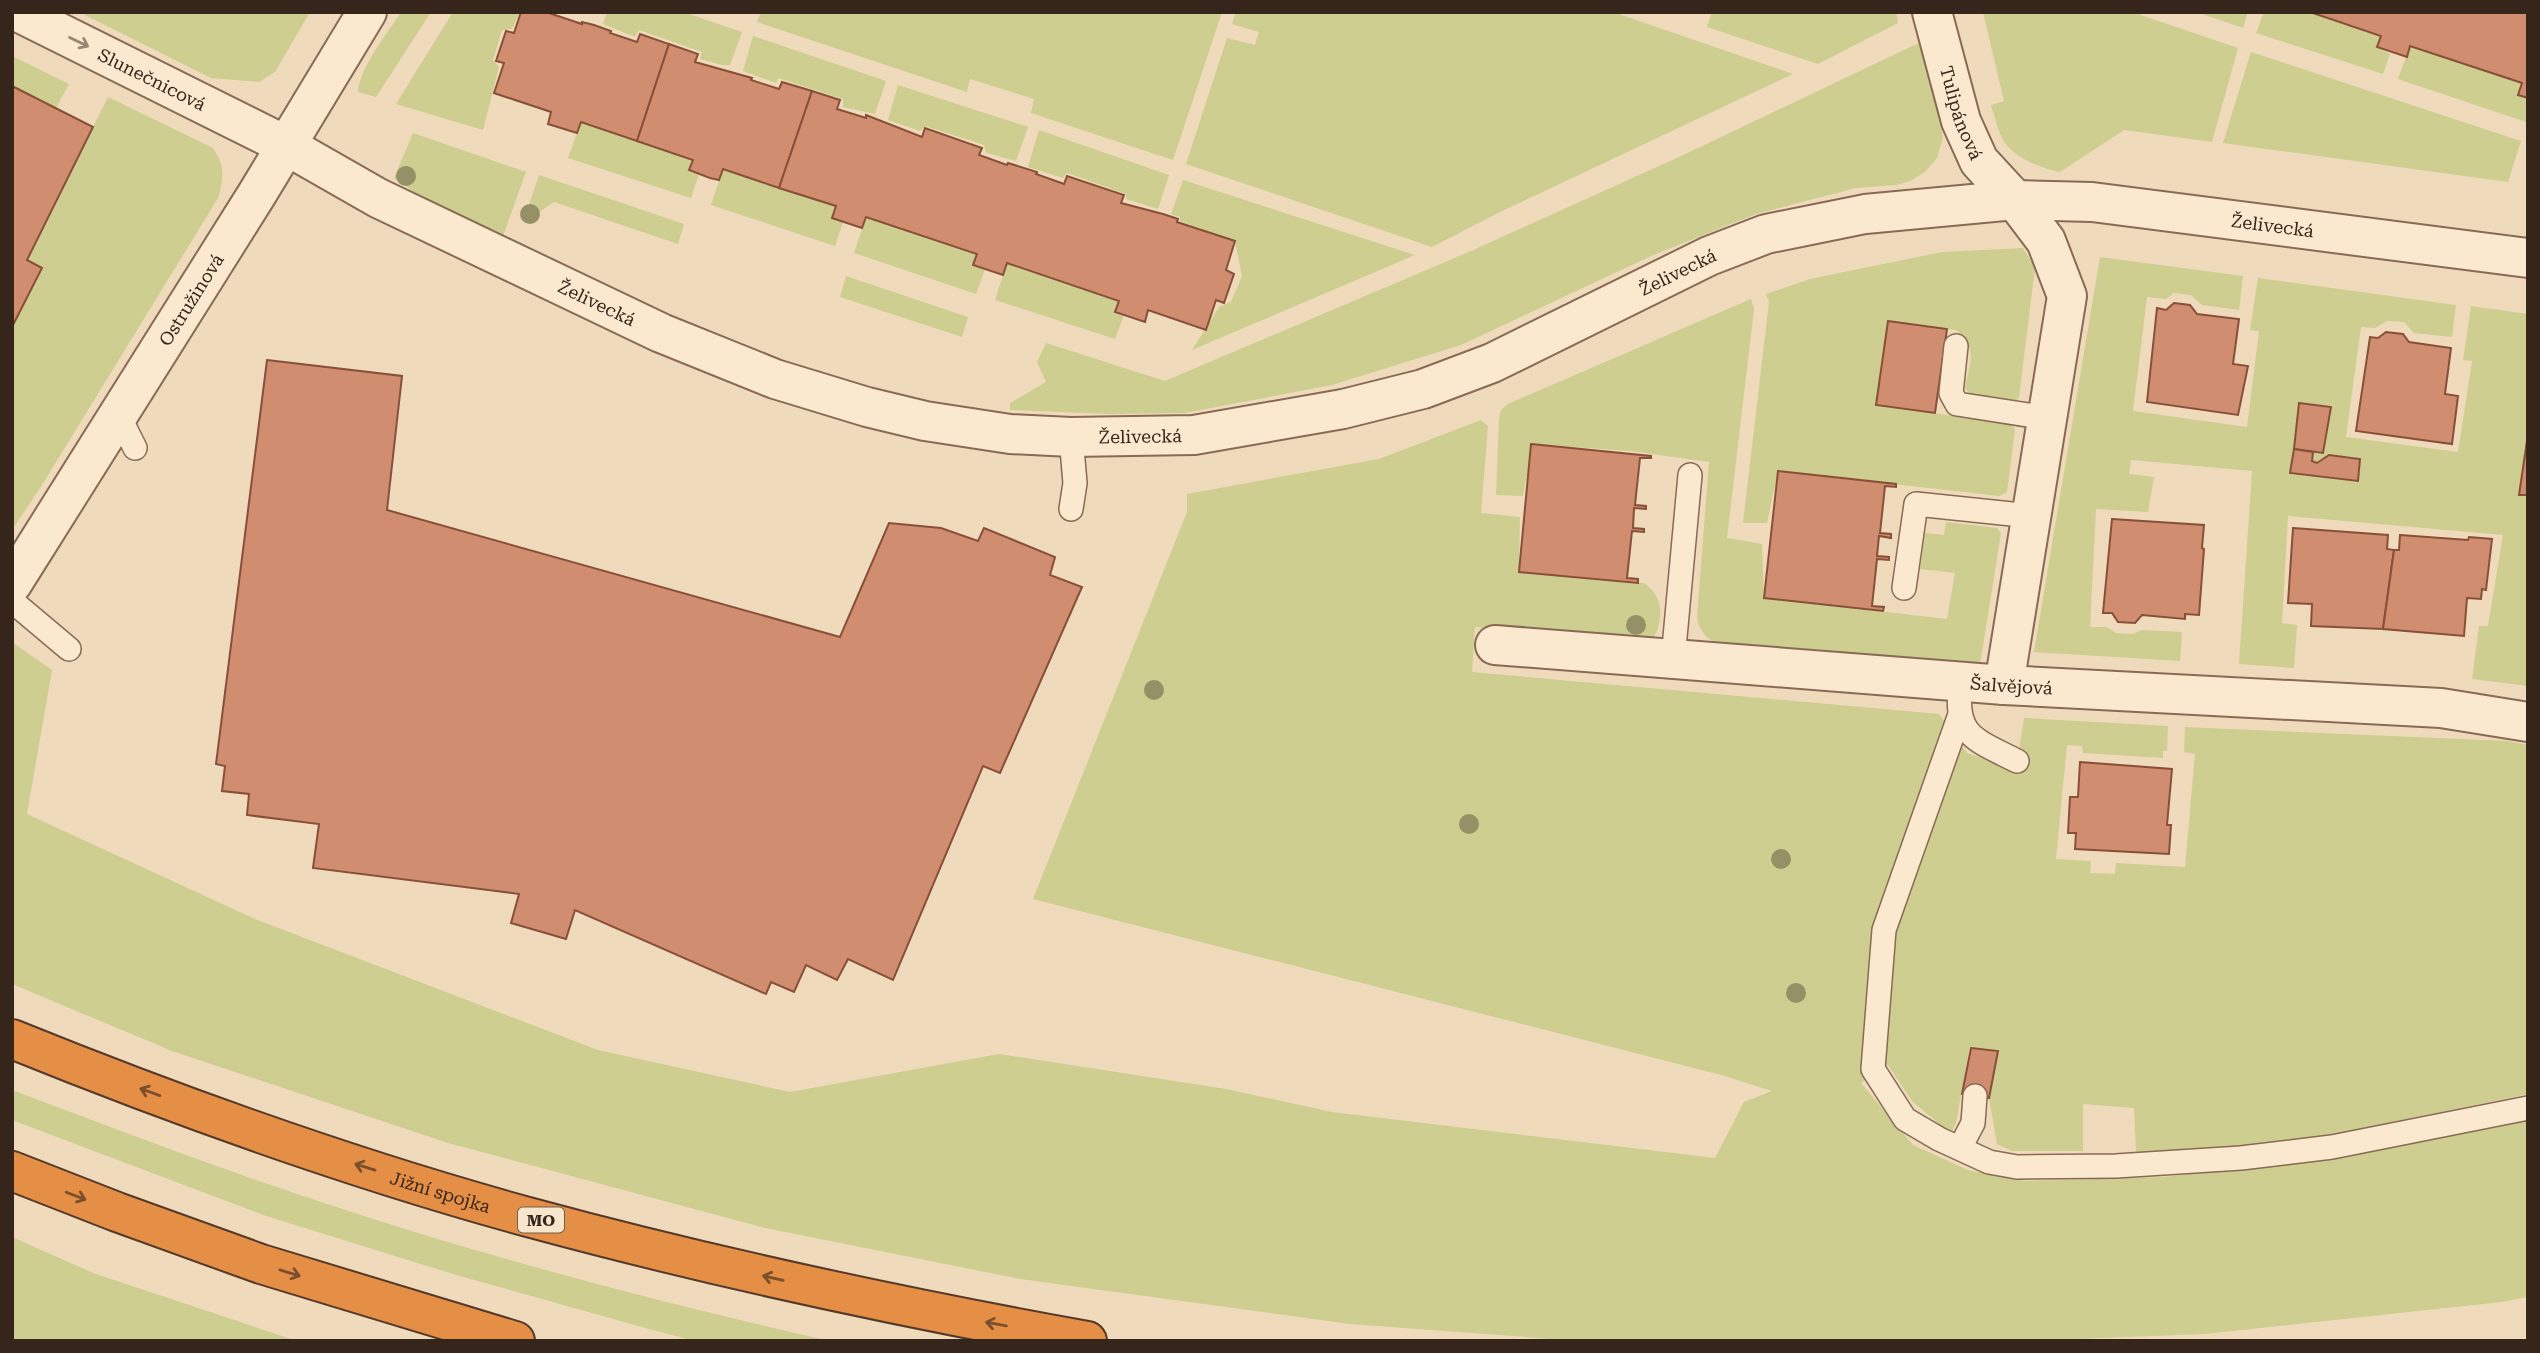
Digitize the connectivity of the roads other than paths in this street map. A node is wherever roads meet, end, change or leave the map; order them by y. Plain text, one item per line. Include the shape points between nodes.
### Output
1 (18, 12) edge
2 (367, 12) edge
3 (1932, 12) edge
4 (287, 146) junction
5 (2015, 201) junction
6 (2528, 258) edge
7 (1956, 346) dead end
8 (118, 414) junction
9 (2047, 418) junction
10 (1072, 437) junction
11 (135, 448) dead end
12 (1690, 475) dead end
13 (1071, 509) dead end
14 (2031, 516) junction
15 (12, 584) edge
16 (1905, 588) dead end
17 (12, 601) edge
18 (1495, 645) dead end
19 (69, 649) dead end
20 (1673, 659) junction
21 (2004, 685) junction
22 (1960, 699) junction
23 (2528, 722) edge
24 (2017, 761) dead end
25 (12, 1039) edge
26 (1975, 1096) dead end
27 (2528, 1108) edge
28 (1960, 1149) junction
29 (12, 1171) edge
30 (515, 1341) edge
31 (1087, 1341) edge

1 -> 4 street, Slunečnicová
2 - 4 street, Ostružinová
3 - 5 street, Tulipánová via 1961,121 1979,161
4 - 8 street, Ostružinová
4 - 10 street, Želivecká via 378,198 504,260 661,333 775,379 925,421
5 - 6 street, Želivecká via 2092,202
5 - 9 street via 2046,241 2067,296
5 - 10 street, Želivecká via 1865,214 1766,234 1709,256 1492,363 1423,389 1357,406 1194,435
7 - 9 lane via 1951,393 1957,404
8 - 11 lane
8 - 15 street, Ostružinová
9 - 14 street
10 - 13 lane via 1075,483
12 - 20 lane
14 - 16 lane via 1916,504
14 - 21 street
17 - 19 lane
18 - 20 street, Šalvějová
20 - 22 street, Šalvějová
21 - 22 street, Šalvějová
21 - 23 street, Šalvějová via 2441,708
22 - 24 lane via 1972,738
22 - 28 lane via 1884,930 1873,1069 1905,1119
31 -> 25 highway, Jižní spojka / MO via 821,1289 525,1216 359,1166
26 - 28 lane via 1973,1122
27 - 28 lane via 2332,1147 2241,1158 2017,1167 1989,1162
29 -> 30 highway via 261,1264

